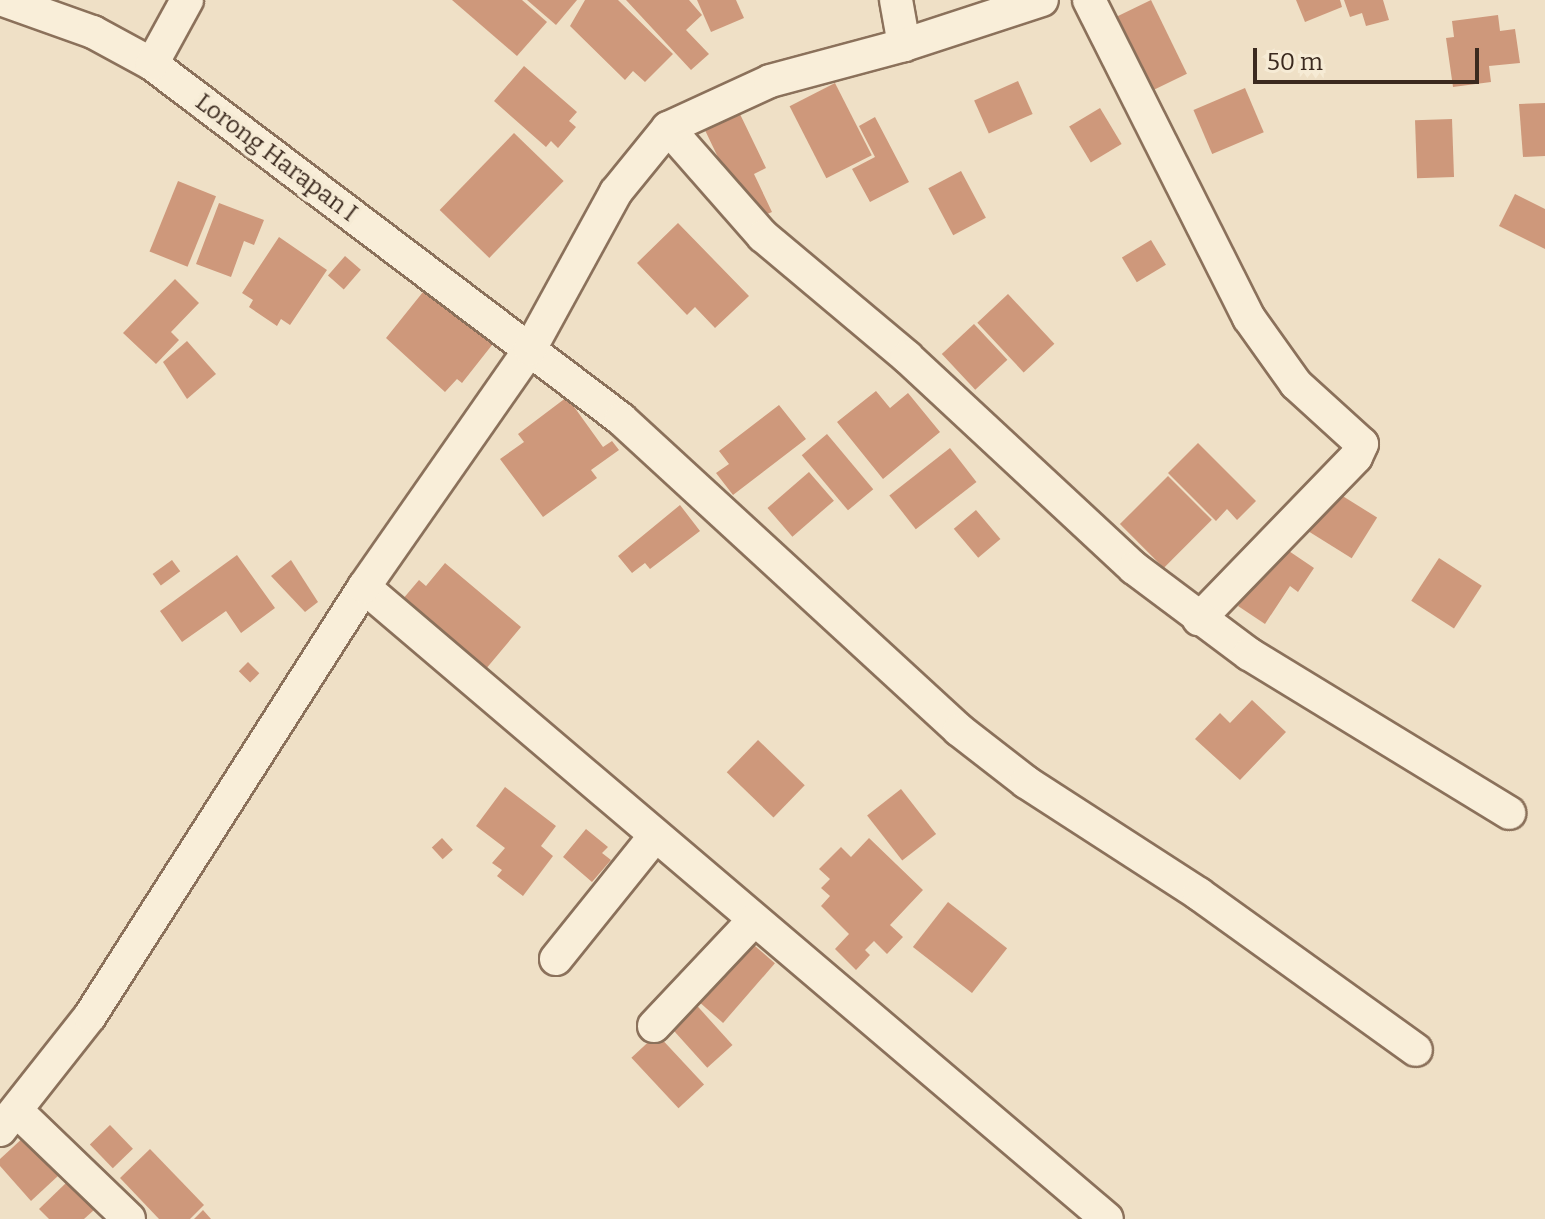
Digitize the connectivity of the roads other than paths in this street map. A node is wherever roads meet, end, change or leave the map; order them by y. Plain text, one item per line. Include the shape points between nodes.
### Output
1 (3, 0) edge
2 (187, 0) edge
3 (896, 0) edge
4 (1042, 0) edge
5 (1089, 0) edge
6 (904, 45) junction
7 (152, 64) junction
8 (668, 128) junction
9 (530, 349) junction
10 (364, 587) junction
11 (1199, 619) junction
12 (1509, 813) dead end
13 (655, 836) junction
14 (754, 920) junction
15 (556, 959) dead end
16 (654, 1026) dead end
17 (1416, 1050) dead end
18 (9, 1121) edge
19 (129, 1219) edge
20 (1107, 1219) edge

1 - 7 street, Lorong Harapan I via 93,32
2 - 7 street
3 - 6 street
4 - 6 street
5 - 11 street via 1249,318 1296,384 1362,444 1356,457
6 - 8 street via 770,81
7 - 9 street, Lorong Harapan I
8 - 9 street via 616,192
8 - 11 street via 763,236 907,357 1134,568
9 - 10 street
9 - 17 street, Lorong Harapan I via 705,491 959,730 1026,782 1199,894
10 - 13 street
10 - 18 street via 90,1016
11 - 12 street
13 - 14 street
13 - 15 street
14 - 16 street
14 - 20 street
18 - 19 street

